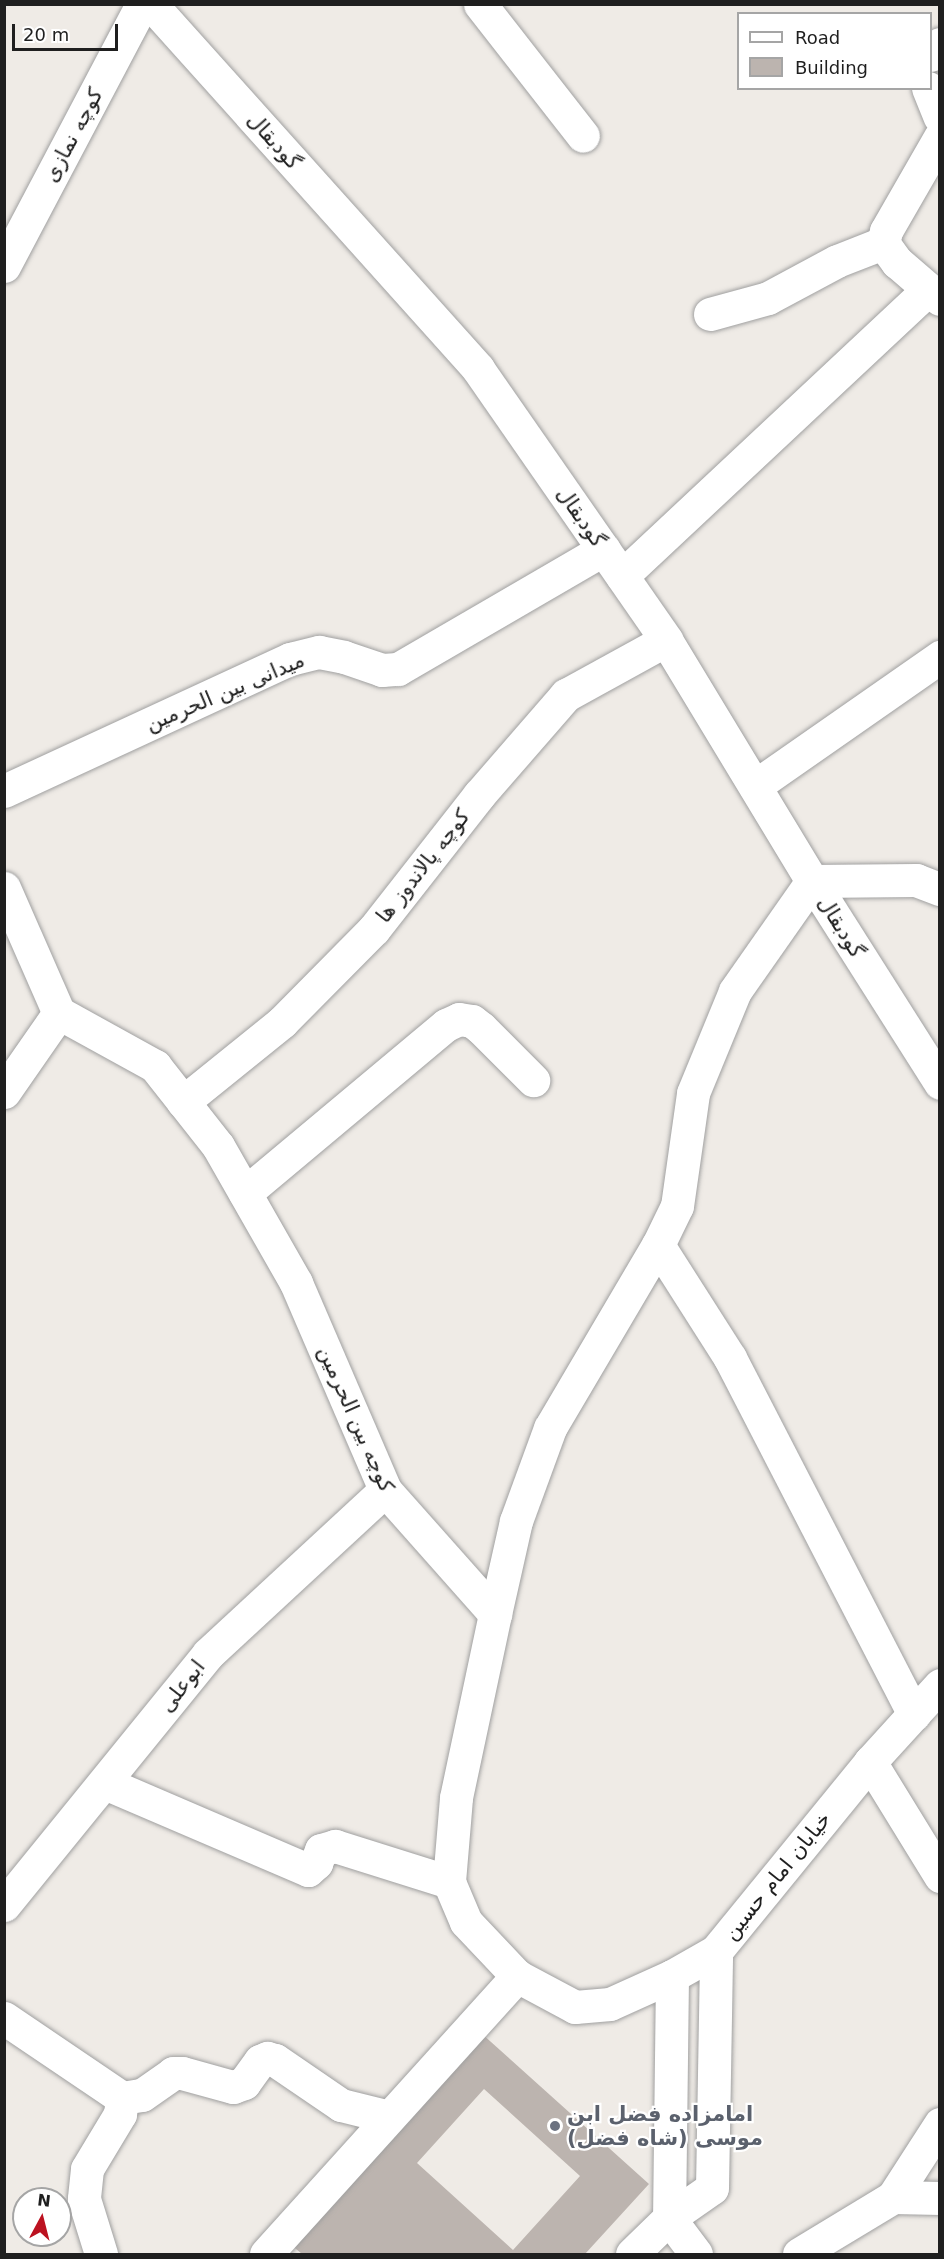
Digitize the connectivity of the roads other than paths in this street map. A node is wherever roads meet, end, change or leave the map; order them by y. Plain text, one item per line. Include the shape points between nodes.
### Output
1 (142, 4) edge
2 (151, 4) edge
3 (480, 4) edge
4 (929, 90) edge
5 (939, 117) edge
6 (583, 135) dead end
7 (939, 137) edge
8 (884, 243) junction
9 (4, 266) edge
10 (933, 295) edge
11 (710, 314) dead end
12 (604, 549) junction
13 (622, 576) junction
14 (666, 639) junction
15 (939, 657) edge
16 (755, 786) junction
17 (4, 791) edge
18 (812, 881) junction
19 (4, 888) edge
20 (939, 889) edge
21 (59, 1013) junction
22 (533, 1080) dead end
23 (939, 1083) edge
24 (4, 1092) edge
25 (183, 1102) junction
26 (245, 1193) junction
27 (658, 1245) junction
28 (384, 1490) junction
29 (495, 1614) junction
30 (939, 1685) edge
31 (914, 1714) junction
32 (870, 1762) junction
33 (105, 1783) junction
34 (939, 1876) edge
35 (449, 1882) junction
36 (4, 1905) edge
37 (716, 1951) junction
38 (516, 1976) junction
39 (672, 1976) junction
40 (4, 2018) edge
41 (122, 2098) junction
42 (389, 2117) junction
43 (939, 2124) edge
44 (893, 2197) junction
45 (939, 2198) edge
46 (669, 2218) junction
47 (101, 2254) edge
48 (266, 2254) edge
49 (632, 2254) edge
50 (696, 2254) edge
51 (799, 2254) edge

1 - 9 street, کوچه نمازی
2 - 12 street, گودبقال via 478,369
3 - 6 street
4 - 5 street
7 - 8 street via 886,231
8 - 10 street via 897,262
8 - 11 street via 837,261 768,298
10 - 13 street
12 - 13 street, گودبقال
12 - 17 street, میدانی بین الحرمین via 398,669 382,670 319,652 290,659
13 - 14 street, گودبقال
14 - 16 street, گودبقال
14 - 25 street, کوچه پالاندوز ها via 566,694 479,795 374,929 282,1022
15 - 16 street
16 - 18 street, گودبقال
18 - 20 street via 916,880
18 - 23 street, گودبقال
18 - 27 street via 735,991 718,1031 693,1093 677,1206
19 - 21 street
21 - 24 street
21 - 25 street, کوچه بین الحرمین via 155,1066
22 - 26 street via 481,1028 472,1021 459,1019 446,1025
25 - 26 street, کوچه بین الحرمین via 218,1146
26 - 28 street, کوچه بین الحرمین via 296,1283
27 - 29 street via 550,1428 516,1521
27 - 31 street via 730,1359
28 - 29 street, کوچه بین الحرمین
28 - 33 street, ابوعلی via 208,1654
29 - 35 street via 456,1798
30 - 31 street, خیابان امام حسین
31 - 32 street, خیابان امام حسین
32 - 34 street
32 - 37 street, خیابان امام حسین
33 - 35 street via 308,1870 321,1850 335,1846
33 - 36 street, ابوعلی
35 - 38 street via 466,1922
37 - 39 street, خیابان امام حسین
37 - 46 street via 712,2188
38 - 39 street, خیابان امام حسین via 575,2007 610,2004
38 - 42 street
39 - 46 street
40 - 41 street
41 - 42 street via 142,2095 173,2073 233,2087 244,2083 260,2061 267,2058 341,2105
41 - 47 street via 120,2114 87,2169 84,2199
42 - 48 street
43 - 44 street
44 - 45 street
44 - 51 street
46 - 49 street
46 - 50 street

